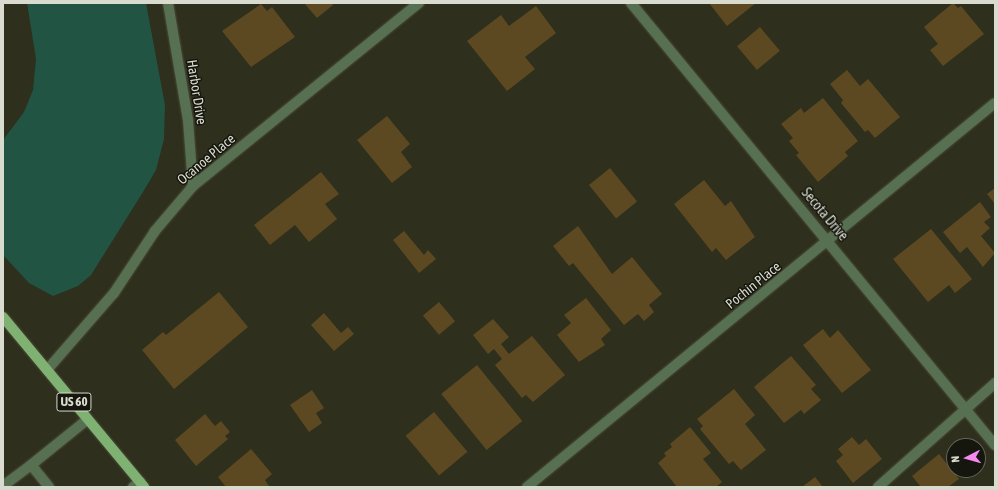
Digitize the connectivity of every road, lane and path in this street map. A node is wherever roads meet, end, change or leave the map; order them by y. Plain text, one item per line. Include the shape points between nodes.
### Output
1 (168, 3) edge
2 (419, 3) edge
3 (631, 3) edge
4 (995, 103) edge
5 (193, 186) junction
6 (829, 242) junction
7 (3, 317) edge
8 (47, 370) junction
9 (995, 383) edge
10 (965, 408) junction
11 (88, 419) junction
12 (995, 445) edge
13 (32, 465) junction
14 (139, 485) edge
15 (3, 486) edge
16 (49, 487) edge
17 (527, 487) edge
18 (878, 487) edge

1 - 5 street, Harbor Drive via 188,120
2 - 5 street, Ocanoe Place
3 - 6 street, Secota Drive
4 - 6 street, Pochin Place
5 - 8 street, Ocanoe Place via 155,231 114,293
6 - 10 street, Secota Drive
6 - 17 street, Pochin Place
7 - 8 main road, US 60
8 - 11 main road, US 60
9 - 10 street
10 - 12 street, Secota Drive
10 - 18 street
11 - 13 street
11 - 14 main road, US 60
13 - 15 street
13 - 16 street

